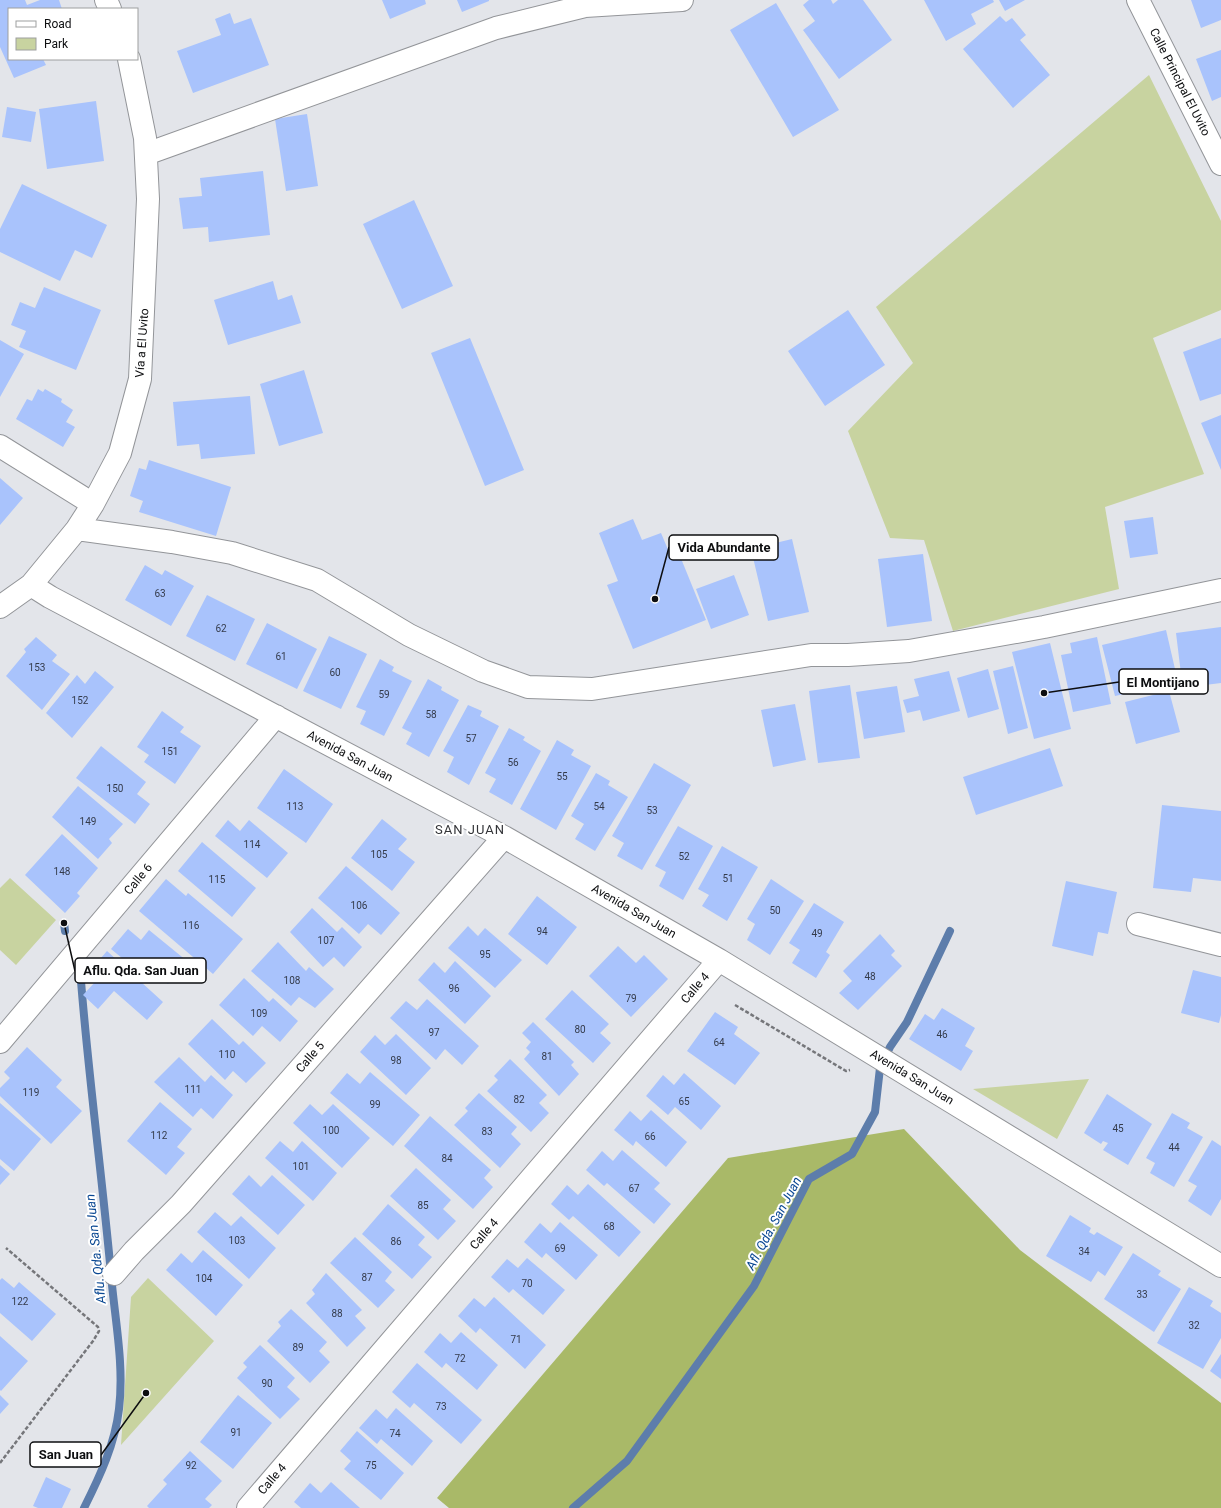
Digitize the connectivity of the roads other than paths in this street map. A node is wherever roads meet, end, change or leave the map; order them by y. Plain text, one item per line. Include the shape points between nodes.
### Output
1 (682, 0) edge
2 (1138, 0) edge
3 (129, 60) edge
4 (146, 154) junction
5 (1221, 164) edge
6 (0, 446) edge
7 (93, 504) junction
8 (77, 529) junction
9 (30, 585) junction
10 (1221, 590) edge
11 (0, 608) edge
12 (276, 716) junction
13 (504, 837) junction
14 (1138, 924) dead end
15 (1221, 945) edge
16 (719, 960) junction
17 (0, 1042) edge
18 (1221, 1266) edge
19 (114, 1274) dead end
20 (248, 1508) edge

1 - 4 street via 585,6 496,28
2 - 5 street, Calle Principal El Uvito
3 - 4 street, Vía a El Uvito
4 - 7 street, Vía a El Uvito via 148,200 140,379 120,453
6 - 7 street
7 - 8 street, Vía a El Uvito
8 - 9 street, Vía a El Uvito
8 - 10 street via 232,553 317,580 409,635 483,671 528,687 592,689 811,655 909,651 1044,627
9 - 11 street, Vía a El Uvito
9 - 12 street, Avenida San Juan
12 - 13 street, Avenida San Juan
12 - 17 street, Calle 6
13 - 16 street, Avenida San Juan
13 - 19 street, Calle 5 via 180,1204
14 - 15 street
16 - 18 street, Avenida San Juan
16 - 20 street, Calle 4

